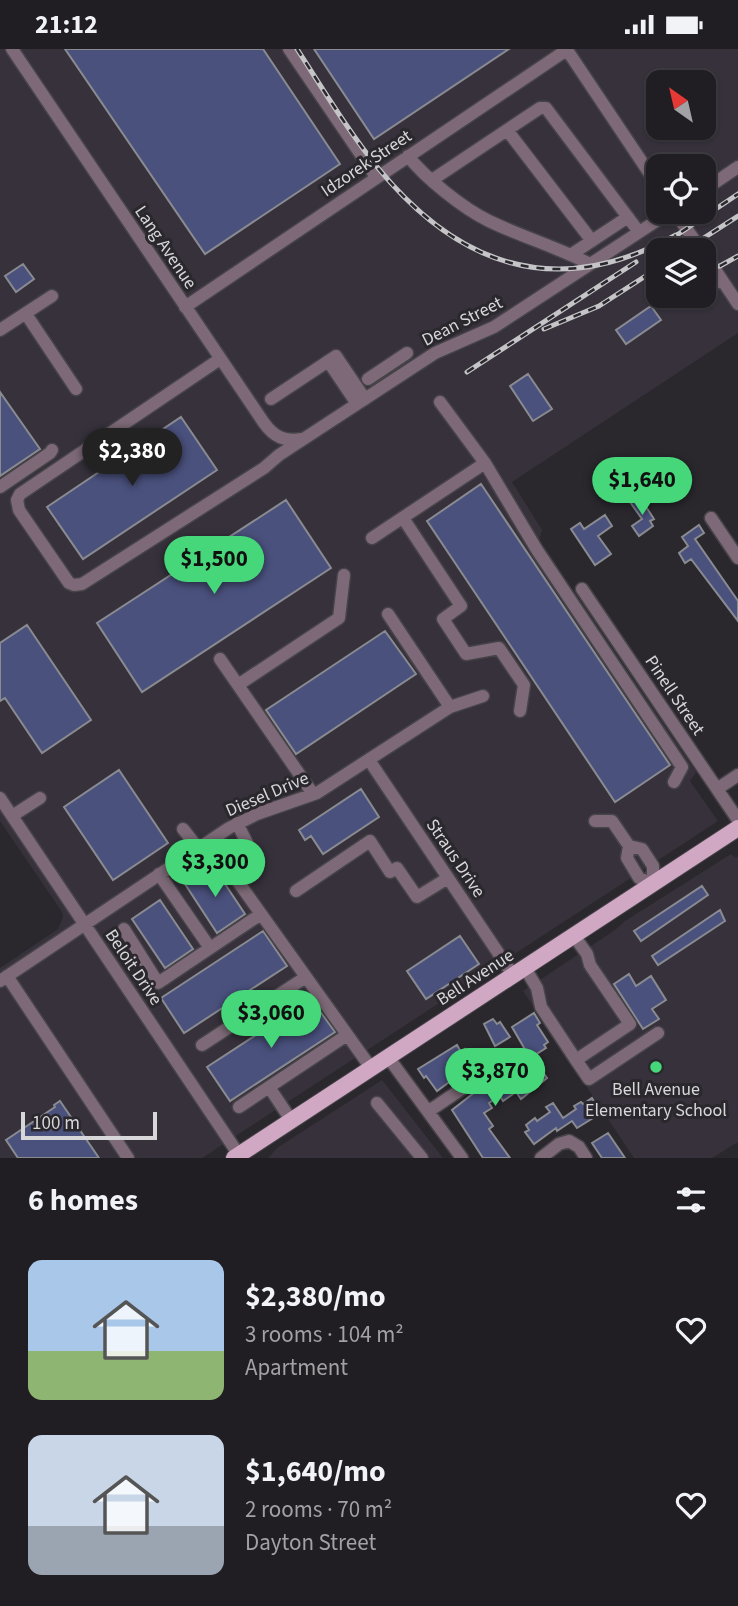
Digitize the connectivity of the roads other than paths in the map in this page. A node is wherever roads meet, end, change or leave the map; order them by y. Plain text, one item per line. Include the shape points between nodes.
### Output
1 (12, 49) edge
2 (289, 49) edge
3 (567, 49) edge
4 (507, 130) junction
5 (408, 156) junction
6 (738, 167) edge
7 (646, 168) edge
8 (376, 177) junction
9 (432, 180) junction
10 (716, 182) edge
11 (628, 217) junction
12 (653, 224) edge
13 (639, 232) junction
14 (592, 241) junction
15 (572, 254) junction
16 (590, 264) junction
17 (716, 269) edge
18 (729, 284) edge
19 (52, 296) dead end
20 (738, 304) edge
21 (185, 307) junction
22 (26, 314) junction
23 (0, 330) edge
24 (407, 353) dead end
25 (220, 359) junction
26 (368, 379) dead end
27 (76, 390) dead end
28 (271, 399) dead end
29 (361, 401) junction
30 (440, 402) dead end
31 (306, 437) junction
32 (52, 450) dead end
33 (485, 463) junction
34 (0, 487) edge
35 (403, 518) junction
36 (711, 518) dead end
37 (372, 538) dead end
38 (738, 558) edge
39 (344, 575) dead end
40 (582, 589) dead end
41 (388, 614) dead end
42 (220, 659) dead end
43 (238, 684) junction
44 (482, 695) dead end
45 (450, 707) junction
46 (520, 711) dead end
47 (369, 760) junction
48 (738, 775) edge
49 (674, 782) dead end
50 (718, 789) junction
51 (313, 794) junction
52 (0, 798) edge
53 (40, 798) dead end
54 (12, 816) junction
55 (738, 820) edge
56 (595, 821) dead end
57 (237, 823) junction
58 (738, 828) edge
59 (183, 829) dead end
60 (247, 843) dead end
61 (198, 848) junction
62 (224, 862) dead end
63 (159, 874) junction
64 (448, 878) junction
65 (653, 884) junction
66 (296, 891) dead end
67 (261, 914) junction
68 (84, 924) junction
69 (124, 929) dead end
70 (574, 936) junction
71 (210, 948) junction
72 (519, 971) junction
73 (306, 977) junction
74 (4, 979) edge
75 (658, 1033) dead end
76 (347, 1035) junction
77 (202, 1045) dead end
78 (388, 1057) junction
79 (509, 1057) dead end
80 (576, 1060) junction
81 (371, 1068) junction
82 (269, 1087) junction
83 (377, 1103) dead end
84 (239, 1107) dead end
85 (429, 1111) junction
86 (291, 1121) junction
87 (238, 1157) edge
88 (128, 1158) edge
89 (422, 1158) edge
90 (462, 1158) edge
91 (541, 1158) edge
92 (586, 1158) edge

1 - 21 street, Lang Avenue
2 - 8 street
3 - 5 street, Idzorek Street
3 - 7 street
4 - 9 street
4 - 11 street via 546,108
4 - 14 street
5 - 8 street, Idzorek Street
5 - 9 street
6 - 10 street
8 - 21 street, Idzorek Street
9 - 15 street via 488,221
11 - 13 street
11 - 14 street
12 - 13 street, Dean Street
13 - 16 street, Dean Street
14 - 15 street
15 - 16 street
16 - 29 street, Dean Street via 494,327 435,353
17 - 18 street
18 - 20 street
19 - 22 street
21 - 25 street, Lang Avenue
22 - 23 street
22 - 27 street
24 - 26 street
25 - 31 street, Lang Avenue via 271,433 289,440
25 - 31 street, Dean Street via 20,494 19,510 69,583 82,584
28 - 29 street via 332,359
29 - 31 street, Dean Street
30 - 33 street
32 - 34 street
33 - 35 street
33 - 49 street via 537,551 682,767
35 - 37 street
35 - 46 street via 461,606 443,619 466,654 499,648 524,685
36 - 38 street
39 - 43 street via 339,618
40 - 50 street, Pinell Street
41 - 45 street
42 - 43 street
43 - 51 street
44 - 45 street, Diesel Drive
45 - 47 street, Diesel Drive
47 - 51 street, Diesel Drive
47 - 64 street, Straus Drive
48 - 50 street
50 - 55 street, Pinell Street
51 - 57 street, Diesel Drive
52 - 54 street, Beloit Drive
53 - 54 street
54 - 68 street, Beloit Drive
56 - 65 street via 612,821 629,846 626,858 639,878
57 - 60 street
57 - 61 street, Diesel Drive
58 - 65 main road, Bell Avenue
59 - 61 street
61 - 63 street, Diesel Drive
62 - 67 street
63 - 68 street, Diesel Drive
63 - 71 street
64 - 66 street via 417,897 397,868 390,872 370,841
64 - 72 street, Straus Drive
65 - 70 main road, Bell Avenue
67 - 71 street
67 - 73 street
68 - 74 street, Diesel Drive
68 - 87 street, Beloit Drive
69 - 71 street via 158,982
70 - 72 main road, Bell Avenue
70 - 80 street via 630,1024
72 - 78 main road, Bell Avenue
72 - 80 street, Straus Drive via 537,988 541,1007
73 - 76 street
73 - 77 street
74 - 88 street
75 - 80 street via 589,1079
76 - 81 street
76 - 82 street
78 - 81 main road, Bell Avenue
78 - 85 street
79 - 85 street
81 - 86 main road, Bell Avenue
82 - 84 street
82 - 86 street
83 - 89 street
85 - 90 street
86 - 87 main road, Bell Avenue
91 - 92 street via 569,1141

